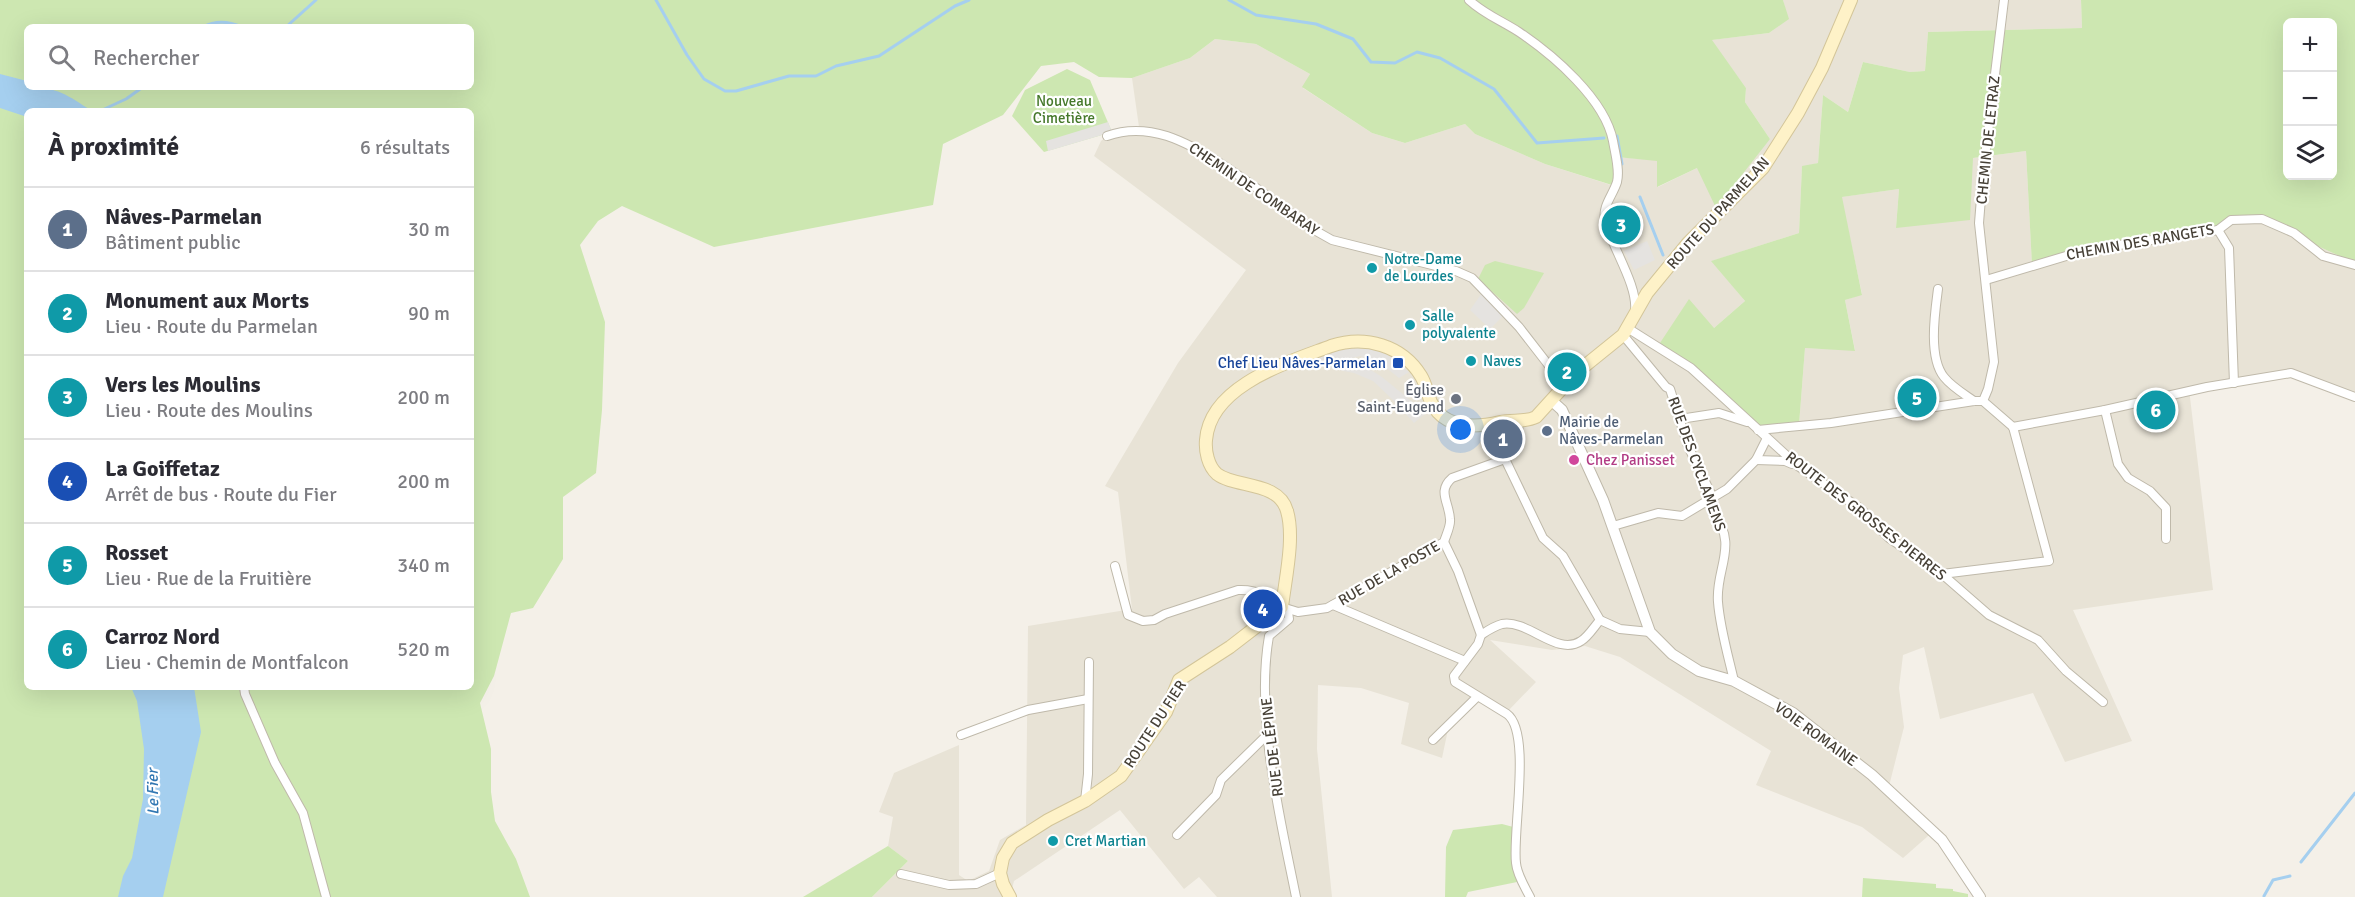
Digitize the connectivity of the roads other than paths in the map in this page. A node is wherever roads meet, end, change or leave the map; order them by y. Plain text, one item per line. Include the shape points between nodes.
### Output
1 (1469, 0) edge
2 (1851, 0) edge
3 (2004, 0) edge
4 (1107, 136) dead end
5 (2218, 230) junction
6 (2355, 265) edge
7 (1986, 280) junction
8 (1938, 289) dead end
9 (1634, 317) junction
10 (1626, 332) junction
11 (2235, 383) junction
12 (1564, 384) junction
13 (2355, 397) edge
14 (1552, 401) junction
15 (1978, 401) junction
16 (2105, 410) junction
17 (1680, 419) junction
18 (1518, 421) junction
19 (1751, 424) junction
20 (2013, 426) junction
21 (1758, 430) junction
22 (1767, 438) junction
23 (1505, 459) junction
24 (1756, 460) junction
25 (1798, 466) junction
26 (1713, 498) junction
27 (1613, 526) junction
28 (2166, 539) dead end
29 (1444, 542) junction
30 (1115, 566) dead end
31 (1942, 574) junction
32 (1333, 604) junction
33 (1282, 607) junction
34 (1600, 620) junction
35 (1650, 632) junction
36 (1481, 634) junction
37 (1465, 661) junction
38 (1089, 662) dead end
39 (1734, 681) junction
40 (244, 690) edge
41 (1477, 697) junction
42 (1088, 699) junction
43 (2103, 702) dead end
44 (962, 735) dead end
45 (1267, 735) junction
46 (1433, 741) dead end
47 (1085, 801) junction
48 (1177, 835) dead end
49 (1000, 873) junction
50 (901, 874) dead end
51 (326, 897) edge
52 (1010, 897) edge
53 (1296, 897) edge
54 (1530, 897) edge
55 (1980, 897) edge

1 - 9 street via 1545,52 1594,101 1607,123 1618,174 1605,215 1617,255 1634,289
2 - 9 main road, ROUTE DU PARMELAN via 1822,68 1763,168 1688,243 1647,293
3 - 7 street, CHEMIN DE LETRAZ via 1979,223
4 - 12 street, CHEMIN DE COMBARAY via 1145,132 1185,143 1332,240 1472,278 1519,327
5 - 6 street, CHEMIN DES RANGETS via 2231,220 2262,219 2294,233 2324,256
5 - 7 street, CHEMIN DES RANGETS via 2086,249
5 - 11 street via 2229,248
7 - 15 street, CHEMIN DE LETRAZ via 1994,362 1992,375
8 - 15 street via 1933,321 1939,367 1952,385
9 - 10 main road, ROUTE DU PARMELAN
10 - 12 main road, ROUTE DU PARMELAN
10 - 17 street, RUE DES CYCLAMENS via 1670,389
10 - 19 street, ROUTE DES GROSSES PIERRES via 1690,368
11 - 13 street via 2291,373
11 - 16 street
12 - 14 main road, ROUTE DU PARMELAN
14 - 18 main road via 1536,417
14 - 27 street, VOIE ROMAINE via 1562,411
15 - 20 street
15 - 21 street
16 - 20 street
16 - 28 street via 2118,464 2128,478 2150,491 2166,508
17 - 19 street via 1719,413
17 - 26 street, RUE DES CYCLAMENS via 1694,462
18 - 23 street via 1519,438
18 - 33 main road via 1480,427 1454,423 1437,411 1420,374 1408,360 1391,348 1368,342 1331,346 1257,377 1220,404 1207,433 1209,462 1216,473 1229,480 1263,488 1287,510 1289,539
19 - 21 street, ROUTE DES GROSSES PIERRES
20 - 31 street via 2049,561
21 - 22 street, ROUTE DES GROSSES PIERRES
22 - 24 street
22 - 25 street, ROUTE DES GROSSES PIERRES
23 - 29 street, RUE DE LA POSTE via 1447,482 1443,494 1451,521
23 - 34 street via 1544,538 1563,556
24 - 25 street via 1785,461
24 - 26 street
25 - 31 street, ROUTE DES GROSSES PIERRES via 1861,509 1889,538
26 - 27 street via 1682,516 1658,513
26 - 39 street, RUE DES CYCLAMENS via 1712,512 1721,523 1726,549 1718,603
27 - 35 street, VOIE ROMAINE
29 - 32 street, RUE DE LA POSTE
29 - 36 street
30 - 33 street via 1128,615 1143,621 1238,590 1261,592
31 - 43 street, ROUTE DES GROSSES PIERRES via 1989,615 2038,640 2066,671
32 - 33 street, RUE DE LA POSTE via 1298,612
32 - 37 street
33 - 45 street, RUE DE LÉPINE via 1289,619 1269,636 1265,664
33 - 47 main road, ROUTE DU FIER via 1179,680 1166,712 1121,776
34 - 35 street via 1620,629
34 - 36 street via 1581,641 1569,644 1554,642 1515,625 1499,625
35 - 39 street, VOIE ROMAINE via 1672,654 1699,671
36 - 37 street
37 - 41 street via 1454,676 1455,682
38 - 42 street
39 - 55 street, VOIE ROMAINE via 1792,713 1872,775 1942,840
40 - 51 street via 303,813
41 - 46 street
41 - 54 street via 1514,721 1520,764 1516,864
42 - 44 street via 1028,710
42 - 47 street
45 - 48 street via 1221,780 1216,795
45 - 53 street, RUE DE LÉPINE
47 - 49 main road, ROUTE DU FIER via 1012,843
49 - 50 street via 976,884 949,885
49 - 52 main road

